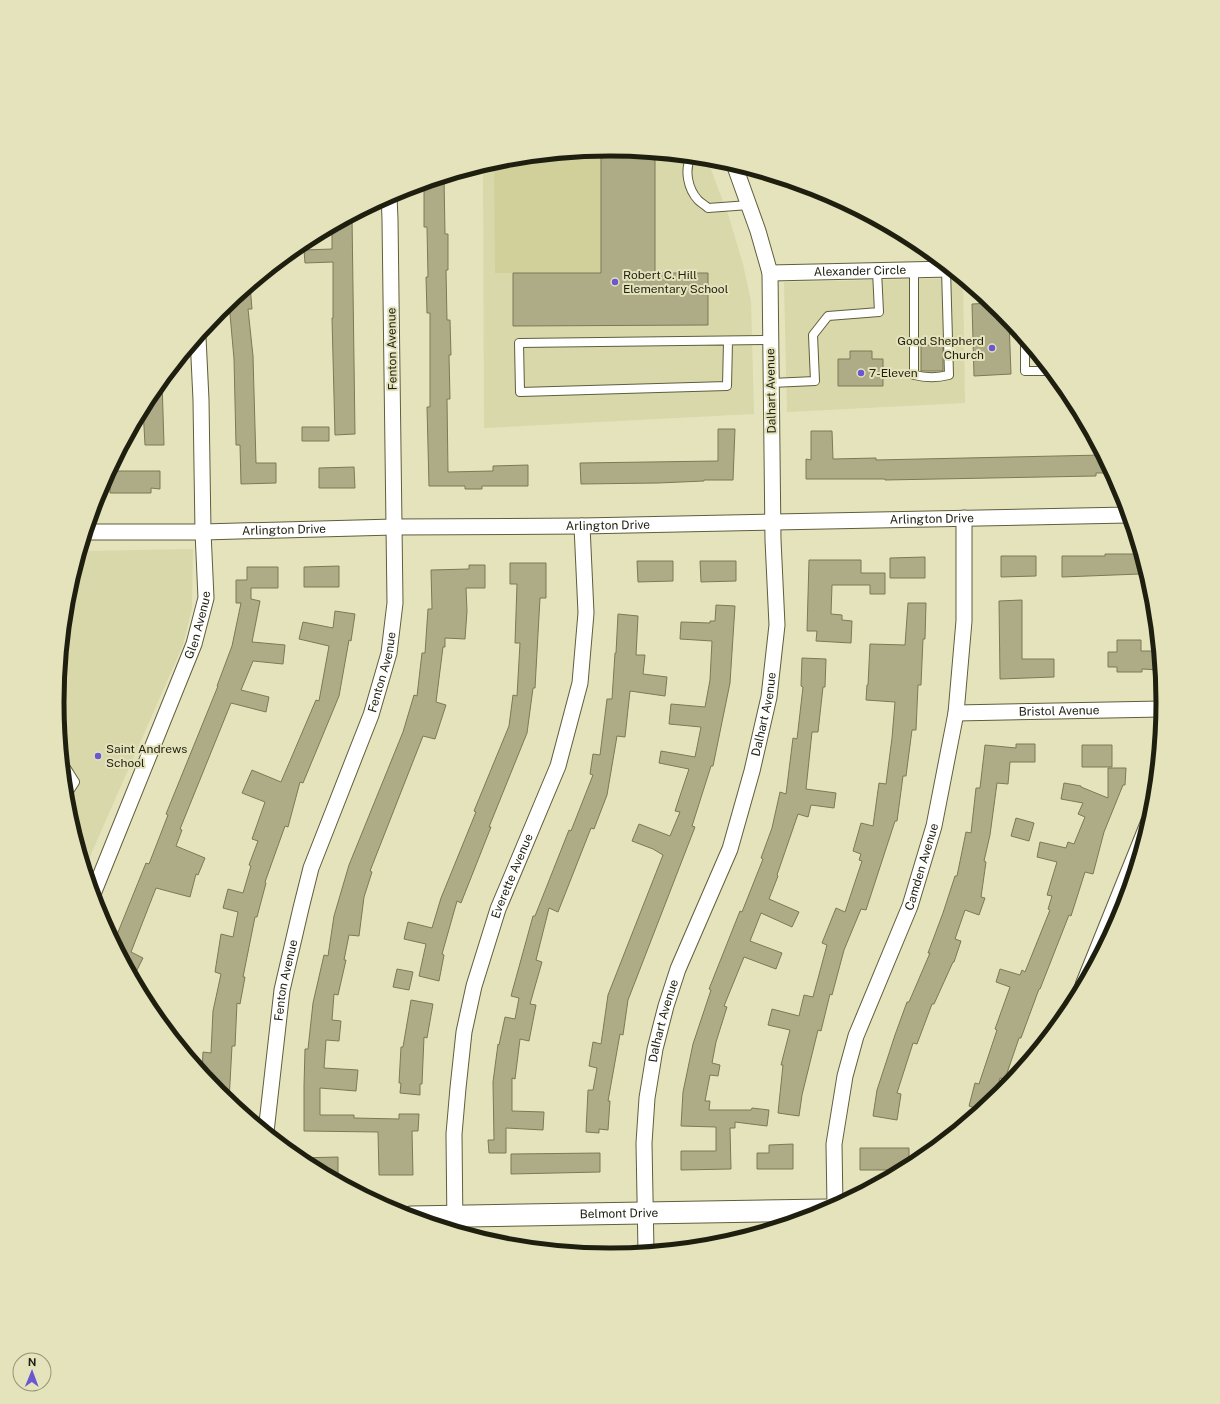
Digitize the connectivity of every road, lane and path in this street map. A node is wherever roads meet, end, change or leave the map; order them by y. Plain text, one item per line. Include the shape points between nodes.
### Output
1 (689, 162) edge
2 (737, 171) edge
3 (389, 203) edge
4 (749, 205) junction
5 (942, 269) edge
6 (914, 270) junction
7 (877, 271) junction
8 (770, 273) junction
9 (948, 274) edge
10 (770, 340) junction
11 (728, 341) junction
12 (198, 343) edge
13 (1025, 347) edge
14 (1044, 371) edge
15 (771, 383) junction
16 (1123, 515) edge
17 (964, 518) junction
18 (773, 522) junction
19 (582, 526) junction
20 (394, 527) junction
21 (91, 532) edge
22 (203, 532) junction
23 (1156, 709) edge
24 (956, 713) junction
25 (69, 772) edge
26 (71, 788) edge
27 (1129, 870) edge
28 (96, 886) edge
29 (1100, 944) edge
30 (267, 1126) edge
31 (834, 1199) edge
32 (808, 1210) edge
33 (645, 1213) junction
34 (442, 1221) edge
35 (455, 1223) edge
36 (646, 1247) edge

1 - 4 lane via 687,174 690,188 697,200 708,208
2 - 4 street, Dalhart Avenue
3 - 20 street, Fenton Avenue
4 - 8 street, Dalhart Avenue
5 - 6 street, Alexander Circle
6 - 7 street, Alexander Circle
6 - 9 lane via 914,375 922,377 940,378 949,375
7 - 8 street, Alexander Circle
7 - 15 lane via 879,312 828,316 813,335 815,381
8 - 10 street, Dalhart Avenue
10 - 11 lane
10 - 15 street, Dalhart Avenue
11 - 11 lane via 519,343 520,392 727,386
12 - 22 street, Glen Avenue
13 - 14 lane via 1025,371
15 - 18 street, Dalhart Avenue
16 - 17 street, Arlington Drive
17 - 18 street, Arlington Drive
17 - 24 street, Camden Avenue via 964,621
18 - 19 street, Arlington Drive
18 - 33 street, Dalhart Avenue via 776,625 769,697 730,850 678,969 655,1048 647,1098 644,1143
19 - 20 street, Arlington Drive
19 - 35 street, Everette Avenue via 586,613 580,683 558,766 498,909 474,986 464,1032 454,1134
20 - 22 street, Arlington Drive
20 - 30 street, Fenton Avenue via 395,603 389,653 371,715 311,868 282,990
21 - 22 street, Arlington Drive
22 - 28 street, Glen Avenue via 206,598 194,644
23 - 24 street, Bristol Avenue
24 - 31 street, Camden Avenue via 932,833 910,906 856,1036 845,1076 834,1144
25 - 26 lane via 75,782
27 - 29 street
32 - 33 street, Belmont Drive
33 - 35 street, Belmont Drive
33 - 36 street, Dalhart Avenue
34 - 35 street, Belmont Drive

